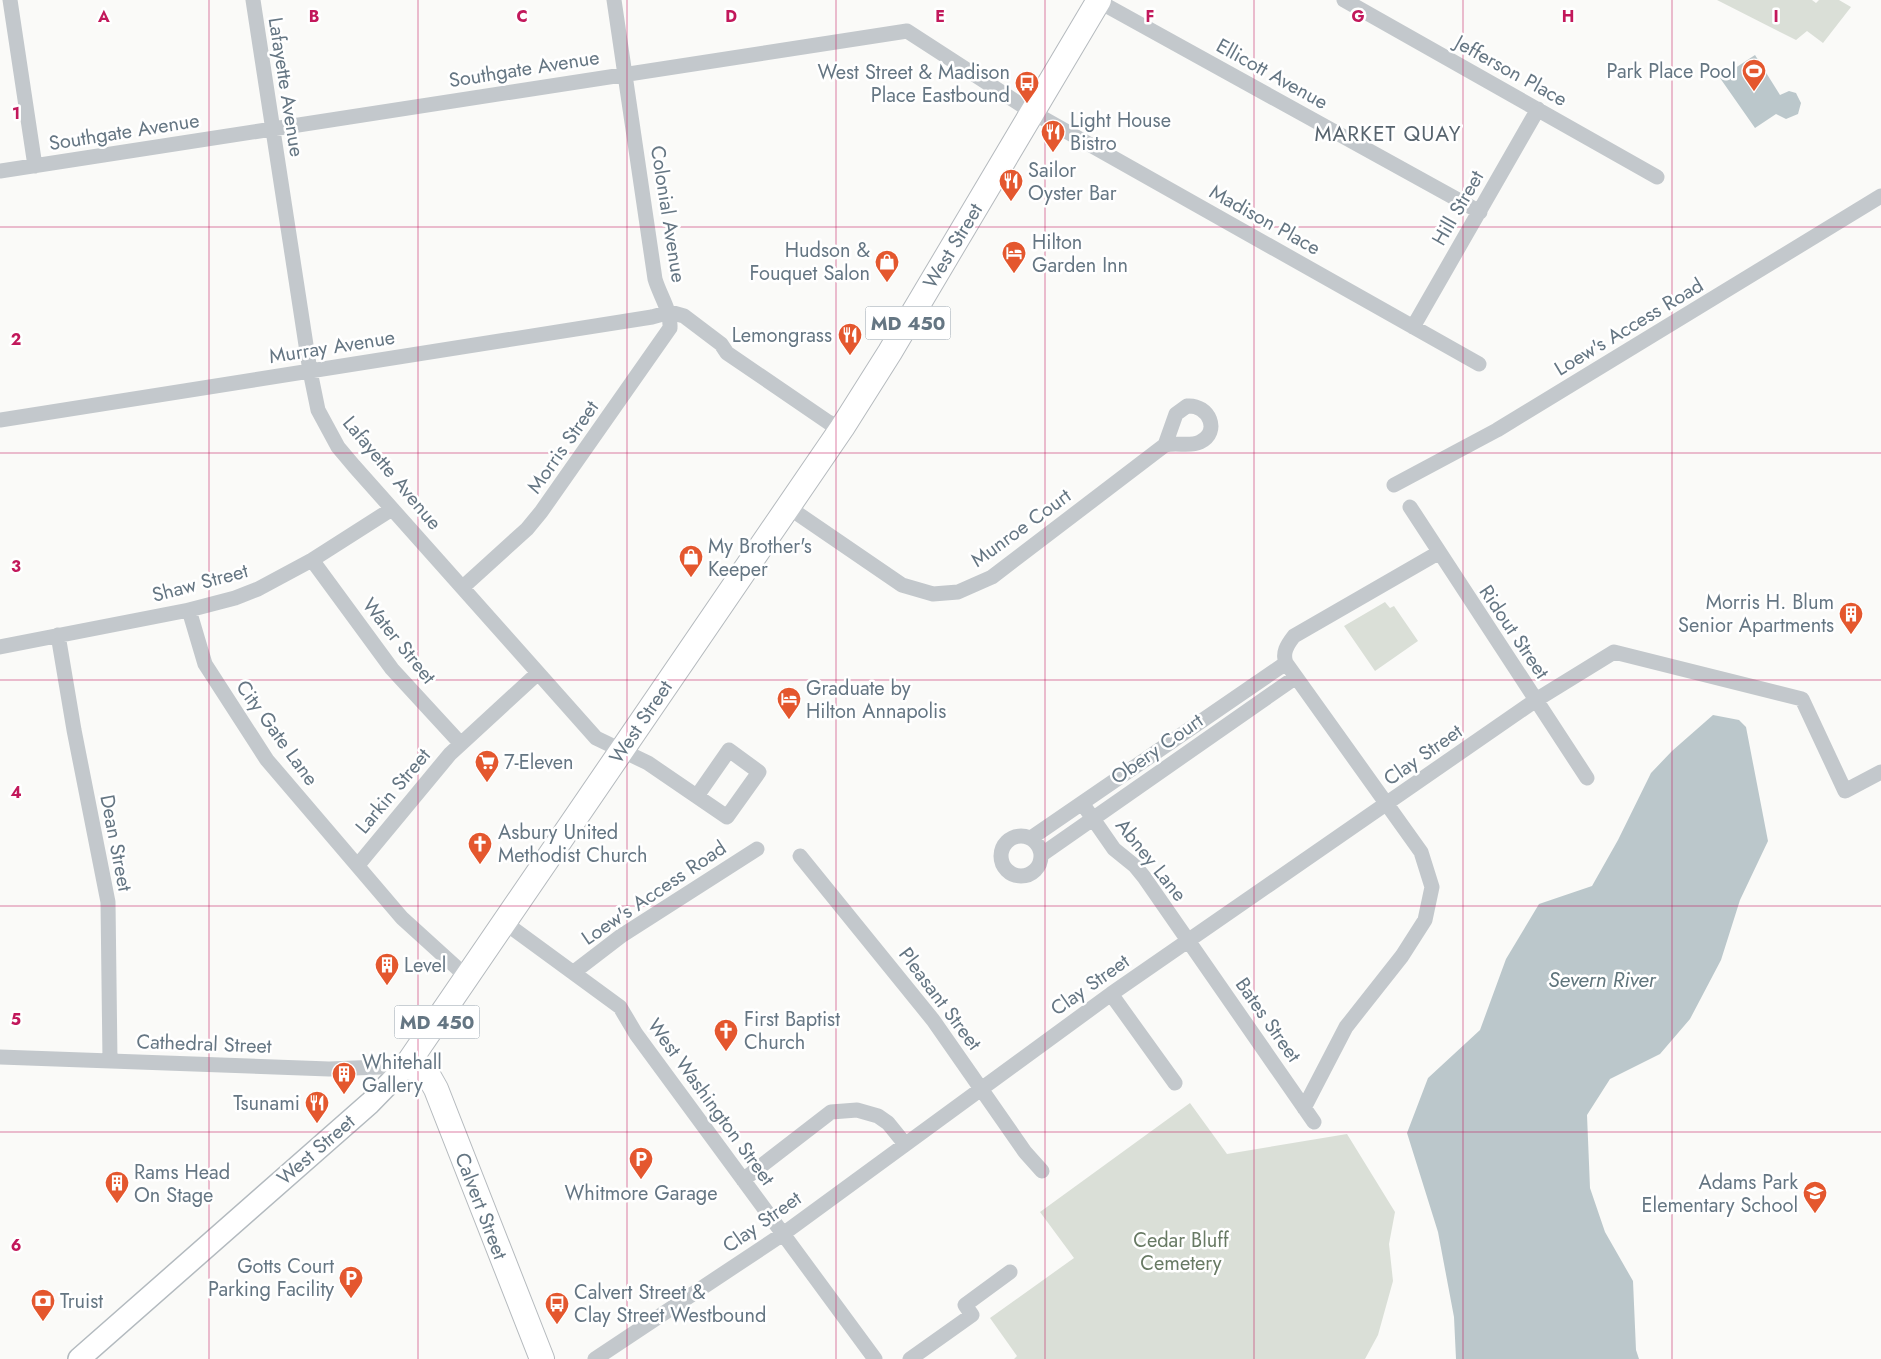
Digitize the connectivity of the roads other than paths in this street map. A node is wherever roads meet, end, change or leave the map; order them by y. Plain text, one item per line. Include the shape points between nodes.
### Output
1 (10, 0) edge
2 (253, 0) edge
3 (614, 0) edge
4 (1099, 0) edge
5 (1344, 0) edge
6 (626, 73) junction
7 (1538, 109) junction
8 (1032, 112) junction
9 (273, 129) junction
10 (35, 166) junction
11 (0, 171) edge
12 (1657, 177) dead end
13 (1881, 196) edge
14 (1480, 212) junction
15 (670, 312) junction
16 (1413, 327) junction
17 (1479, 364) dead end
18 (310, 371) junction
19 (0, 420) edge
20 (842, 428) junction
21 (1165, 445) dead end
22 (1394, 485) dead end
23 (788, 507) junction
24 (1410, 507) dead end
25 (392, 508) junction
26 (1438, 553) junction
27 (312, 560) junction
28 (463, 587) junction
29 (189, 610) junction
30 (58, 635) junction
31 (0, 647) edge
32 (1286, 664) junction
33 (538, 673) junction
34 (1296, 677) junction
35 (1536, 700) junction
36 (461, 744) junction
37 (622, 750) junction
38 (1881, 772) edge
39 (1586, 778) dead end
40 (697, 796) dead end
41 (1082, 803) junction
42 (1387, 804) junction
43 (1093, 818) junction
44 (1030, 838) junction
45 (757, 849) dead end
46 (1041, 855) junction
47 (800, 856) dead end
48 (358, 865) junction
49 (504, 922) junction
50 (1189, 942) junction
51 (574, 972) junction
52 (467, 977) junction
53 (1111, 994) junction
54 (0, 1057) edge
55 (110, 1060) junction
56 (406, 1066) junction
57 (1175, 1083) dead end
58 (981, 1089) junction
59 (1304, 1108) junction
60 (1314, 1122) dead end
61 (905, 1144) junction
62 (1042, 1171) dead end
63 (743, 1180) junction
64 (783, 1234) junction
65 (1010, 1272) dead end
66 (79, 1359) edge
67 (542, 1359) edge
68 (595, 1359) edge
69 (875, 1359) edge
70 (910, 1359) edge

1 - 10 street
2 - 9 street, Lafayette Avenue
3 - 6 street, Colonial Avenue
4 - 8 main road, West Street / MD 450
4 - 14 street, Ellicott Avenue
5 - 7 street, Jefferson Place
6 - 8 street, Southgate Avenue via 907,31
6 - 9 street, Southgate Avenue
6 - 15 street, Colonial Avenue via 655,279
7 - 12 street, Jefferson Place
7 - 14 street, Hill Street
8 - 16 street, Madison Place
8 - 20 main road, West Street / MD 450
9 - 10 street, Southgate Avenue
9 - 18 street, Lafayette Avenue
10 - 11 street, Southgate Avenue
13 - 22 street, Loew's Access Road via 1497,430
14 - 16 street, Hill Street
15 - 18 street, Murray Avenue
15 - 20 street, Colonial Avenue via 688,318 721,344 727,353 828,422
15 - 28 street, Morris Street via 668,331 541,512 527,529
16 - 17 street, Madison Place
18 - 19 street, Murray Avenue
18 - 25 street, Lafayette Avenue via 318,410 328,430 349,460
20 - 23 main road, West Street / MD 450
21 - 23 street, Munroe Court via 992,577 958,592 933,594 902,585
23 - 37 main road, West Street / MD 450
24 - 26 street, Ridout Street
25 - 27 street, Shaw Street
25 - 28 street, Lafayette Avenue
26 - 32 street via 1294,636 1286,645
26 - 35 street, Ridout Street
27 - 29 street, Shaw Street via 258,589
27 - 36 street, Water Street via 392,669
28 - 33 street, Lafayette Avenue
29 - 30 street, Shaw Street
29 - 48 street, City Gate Lane via 205,664 218,685 280,776
30 - 31 street, Shaw Street
30 - 55 street, Dean Street via 108,902
32 - 34 street
32 - 41 street, Obery Court
33 - 36 street, Larkin Street
33 - 37 street, Lafayette Avenue via 596,738
34 - 42 street
34 - 43 street, Obery Court
35 - 38 street, Clay Street via 1614,652 1802,699 1845,791
35 - 39 street, Ridout Street
35 - 42 street, Clay Street
36 - 48 street, Larkin Street via 440,764
37 - 40 street, Lafayette Avenue via 648,763
37 - 49 main road, West Street / MD 450
41 - 43 street, Abney Lane
41 - 44 street, Obery Court
42 - 50 street, Clay Street
42 - 59 street via 1421,852 1432,887 1425,920 1402,956 1346,1027
43 - 46 street, Obery Court
43 - 50 street, Abney Lane via 1114,849 1140,871
44 - 46 street via 1036,842
44 - 46 street, Obery Court via 1018,836 1006,842 1001,854 1004,866 1014,875 1027,875 1037,867
45 - 51 street, Loew's Access Road via 621,936
47 - 58 street, Pleasant Street via 927,1012
48 - 52 street, City Gate Lane via 402,918
49 - 51 street, West Washington Street
49 - 52 main road, West Street / MD 450
50 - 53 street, Clay Street
50 - 59 street, Bates Street
51 - 63 street, West Washington Street via 620,1007 636,1034
52 - 56 main road, West Street / MD 450
53 - 57 street
53 - 58 street, Clay Street
54 - 55 street, Cathedral Street
55 - 56 street, Cathedral Street via 329,1069
56 - 66 main road, West Street / MD 450 via 370,1103
56 - 67 main road, Calvert Street via 427,1074 436,1089
58 - 61 street, Clay Street
58 - 62 street, Pleasant Street
59 - 60 street, Bates Street
61 - 63 street via 878,1116 857,1110 831,1112
61 - 64 street, Clay Street
63 - 64 street, West Washington Street
64 - 68 street, Clay Street
64 - 69 street, West Washington Street
65 - 70 street via 965,1305 972,1315

